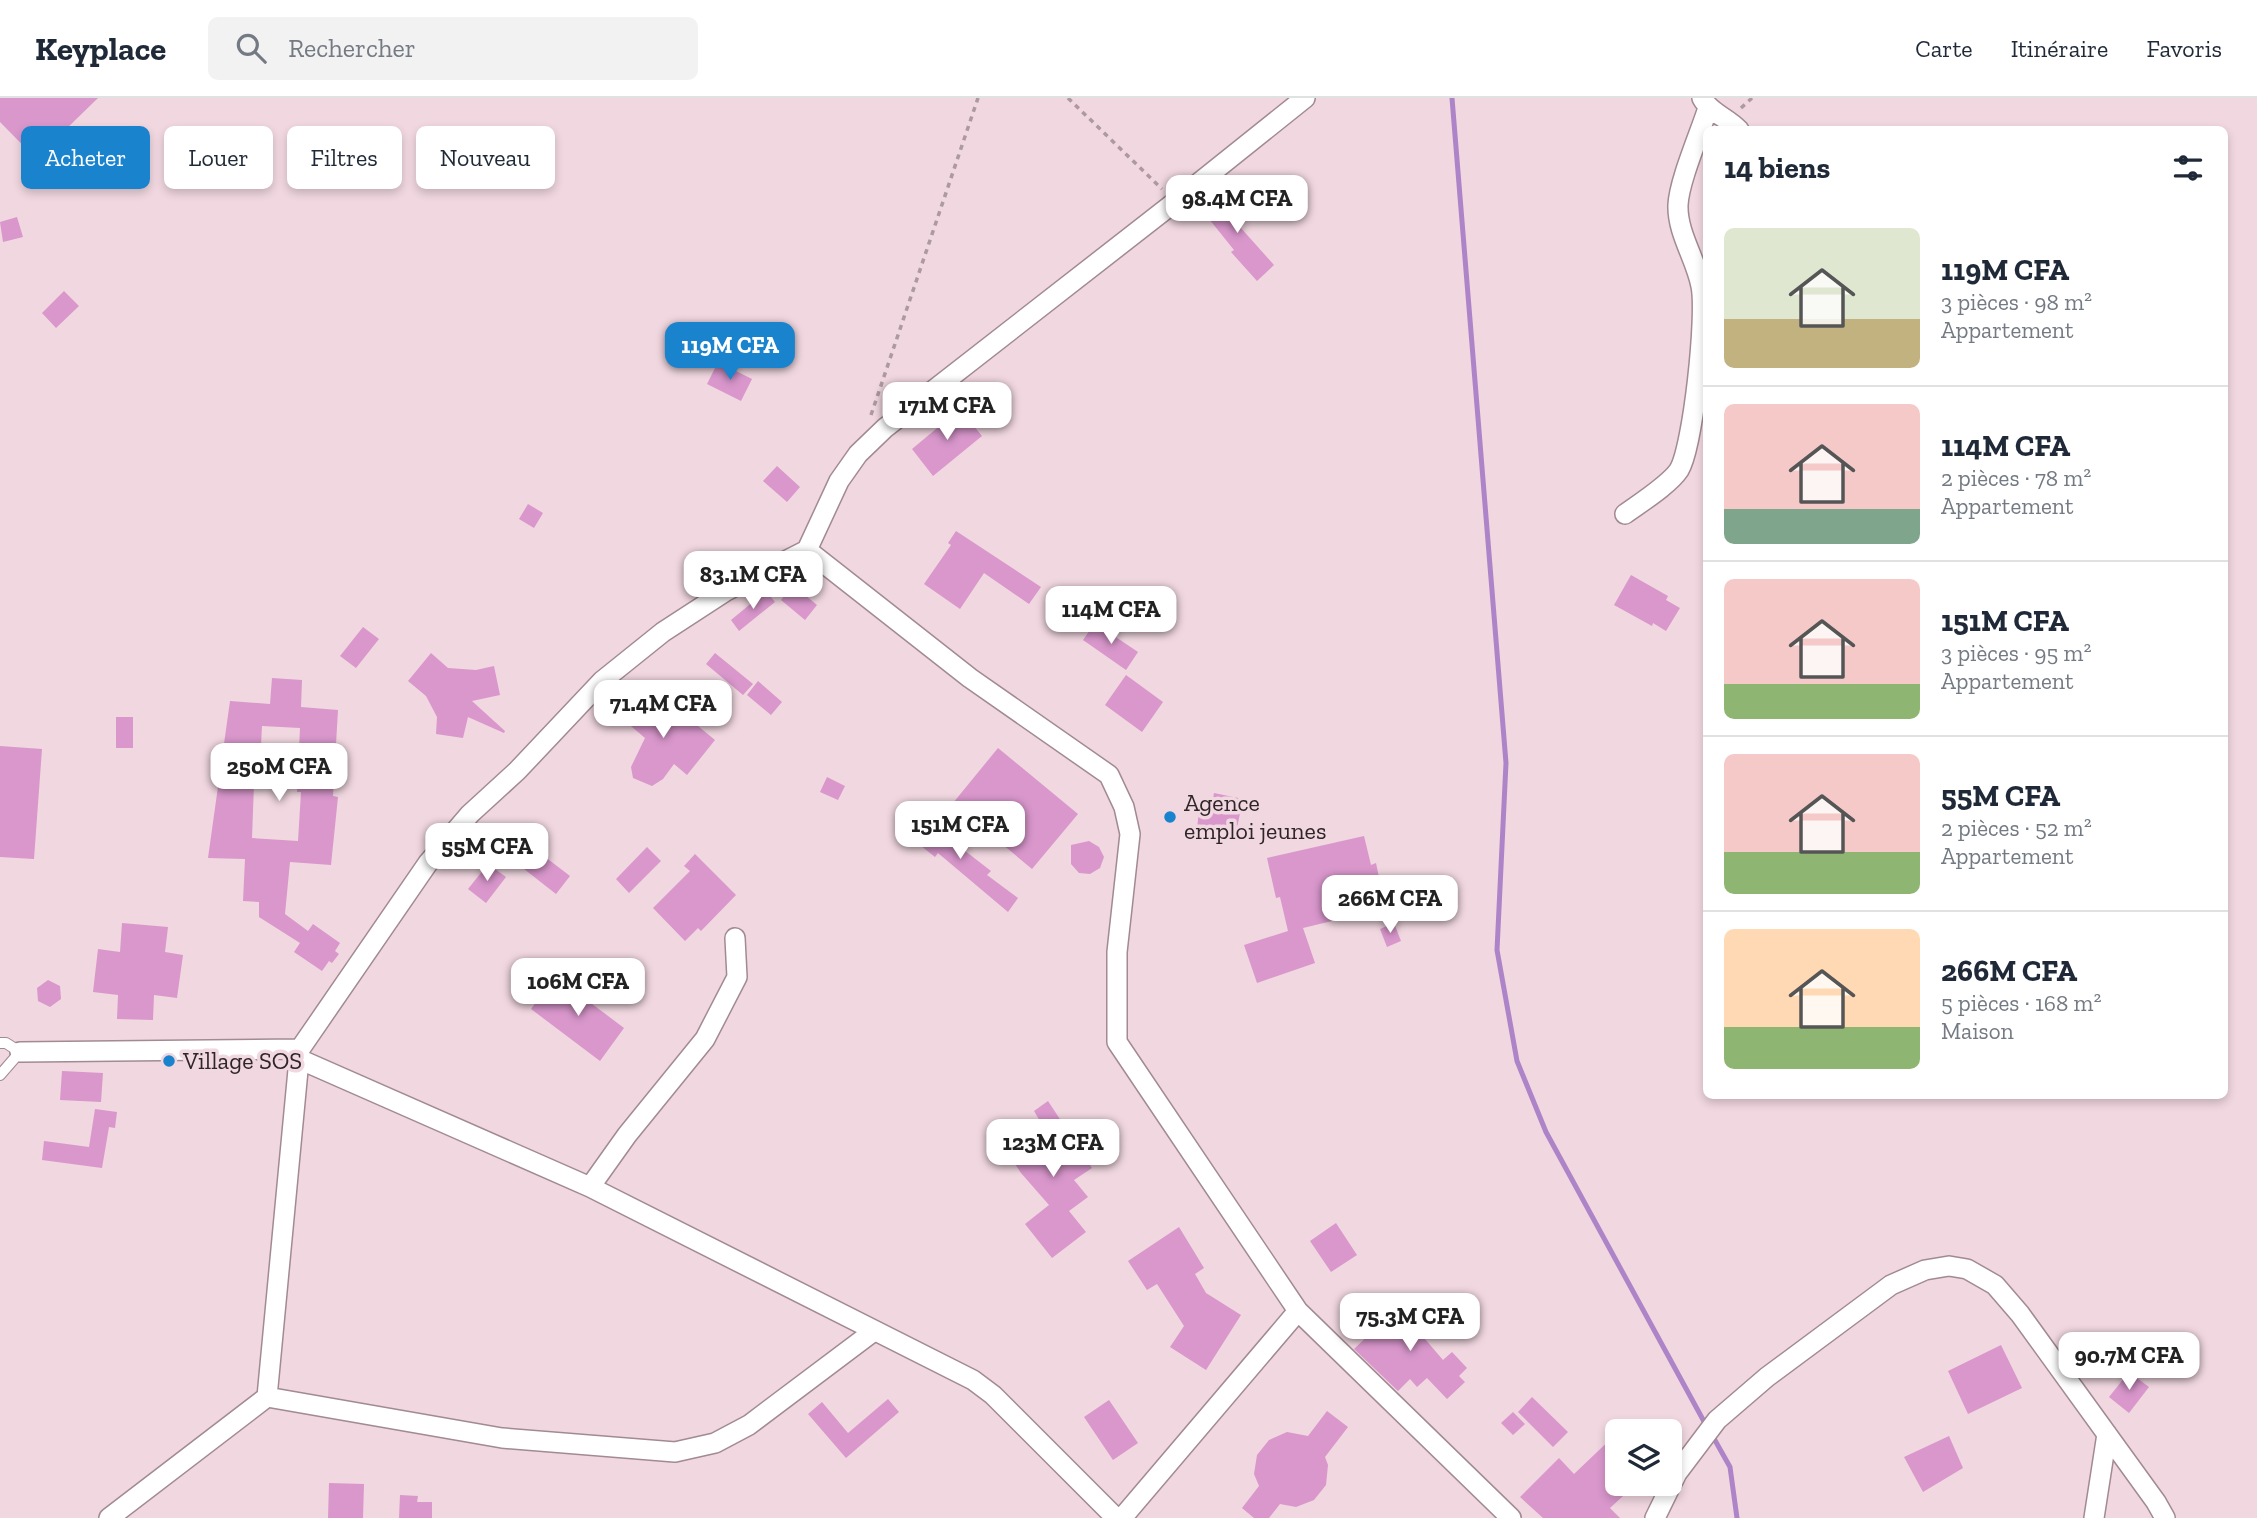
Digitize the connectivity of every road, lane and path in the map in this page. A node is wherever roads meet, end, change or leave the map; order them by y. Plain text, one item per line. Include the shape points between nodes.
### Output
1 (978, 98) edge
2 (1068, 98) edge
3 (1305, 98) edge
4 (1705, 103) edge
5 (1736, 126) edge
6 (1175, 202) junction
7 (858, 454) junction
8 (1625, 514) dead end
9 (807, 550) junction
10 (735, 938) dead end
11 (0, 1043) edge
12 (20, 1052) junction
13 (300, 1054) junction
14 (0, 1075) edge
15 (590, 1187) junction
16 (1298, 1311) junction
17 (874, 1331) junction
18 (267, 1397) junction
19 (2107, 1434) junction
20 (2160, 1510) edge
21 (109, 1518) edge
22 (1116, 1518) edge
23 (1122, 1518) edge
24 (1511, 1518) edge
25 (1655, 1518) edge
26 (2094, 1518) edge
27 (2176, 1518) edge

1 - 7 path
2 - 6 path
3 - 6 street
4 - 5 street
4 - 8 street via 1678,202 1703,310 1685,456 1678,472
6 - 7 street via 884,428
7 - 9 street via 839,481
9 - 13 street via 726,591 663,632 602,681 470,814 428,863
9 - 16 street via 970,678 1109,775 1130,834 1117,952 1117,1042
10 - 15 street via 737,977 705,1039
11 - 12 lane
12 - 13 street
12 - 14 lane
13 - 15 street
13 - 18 street
15 - 17 street
16 - 23 street
16 - 24 street
17 - 18 street via 749,1425 715,1443 675,1452 502,1438
17 - 22 street via 973,1380 993,1395
18 - 21 street
19 - 20 street
19 - 25 street via 1995,1284 1967,1269 1925,1270 1891,1285 1717,1420 1677,1473
19 - 26 street
20 - 27 street

